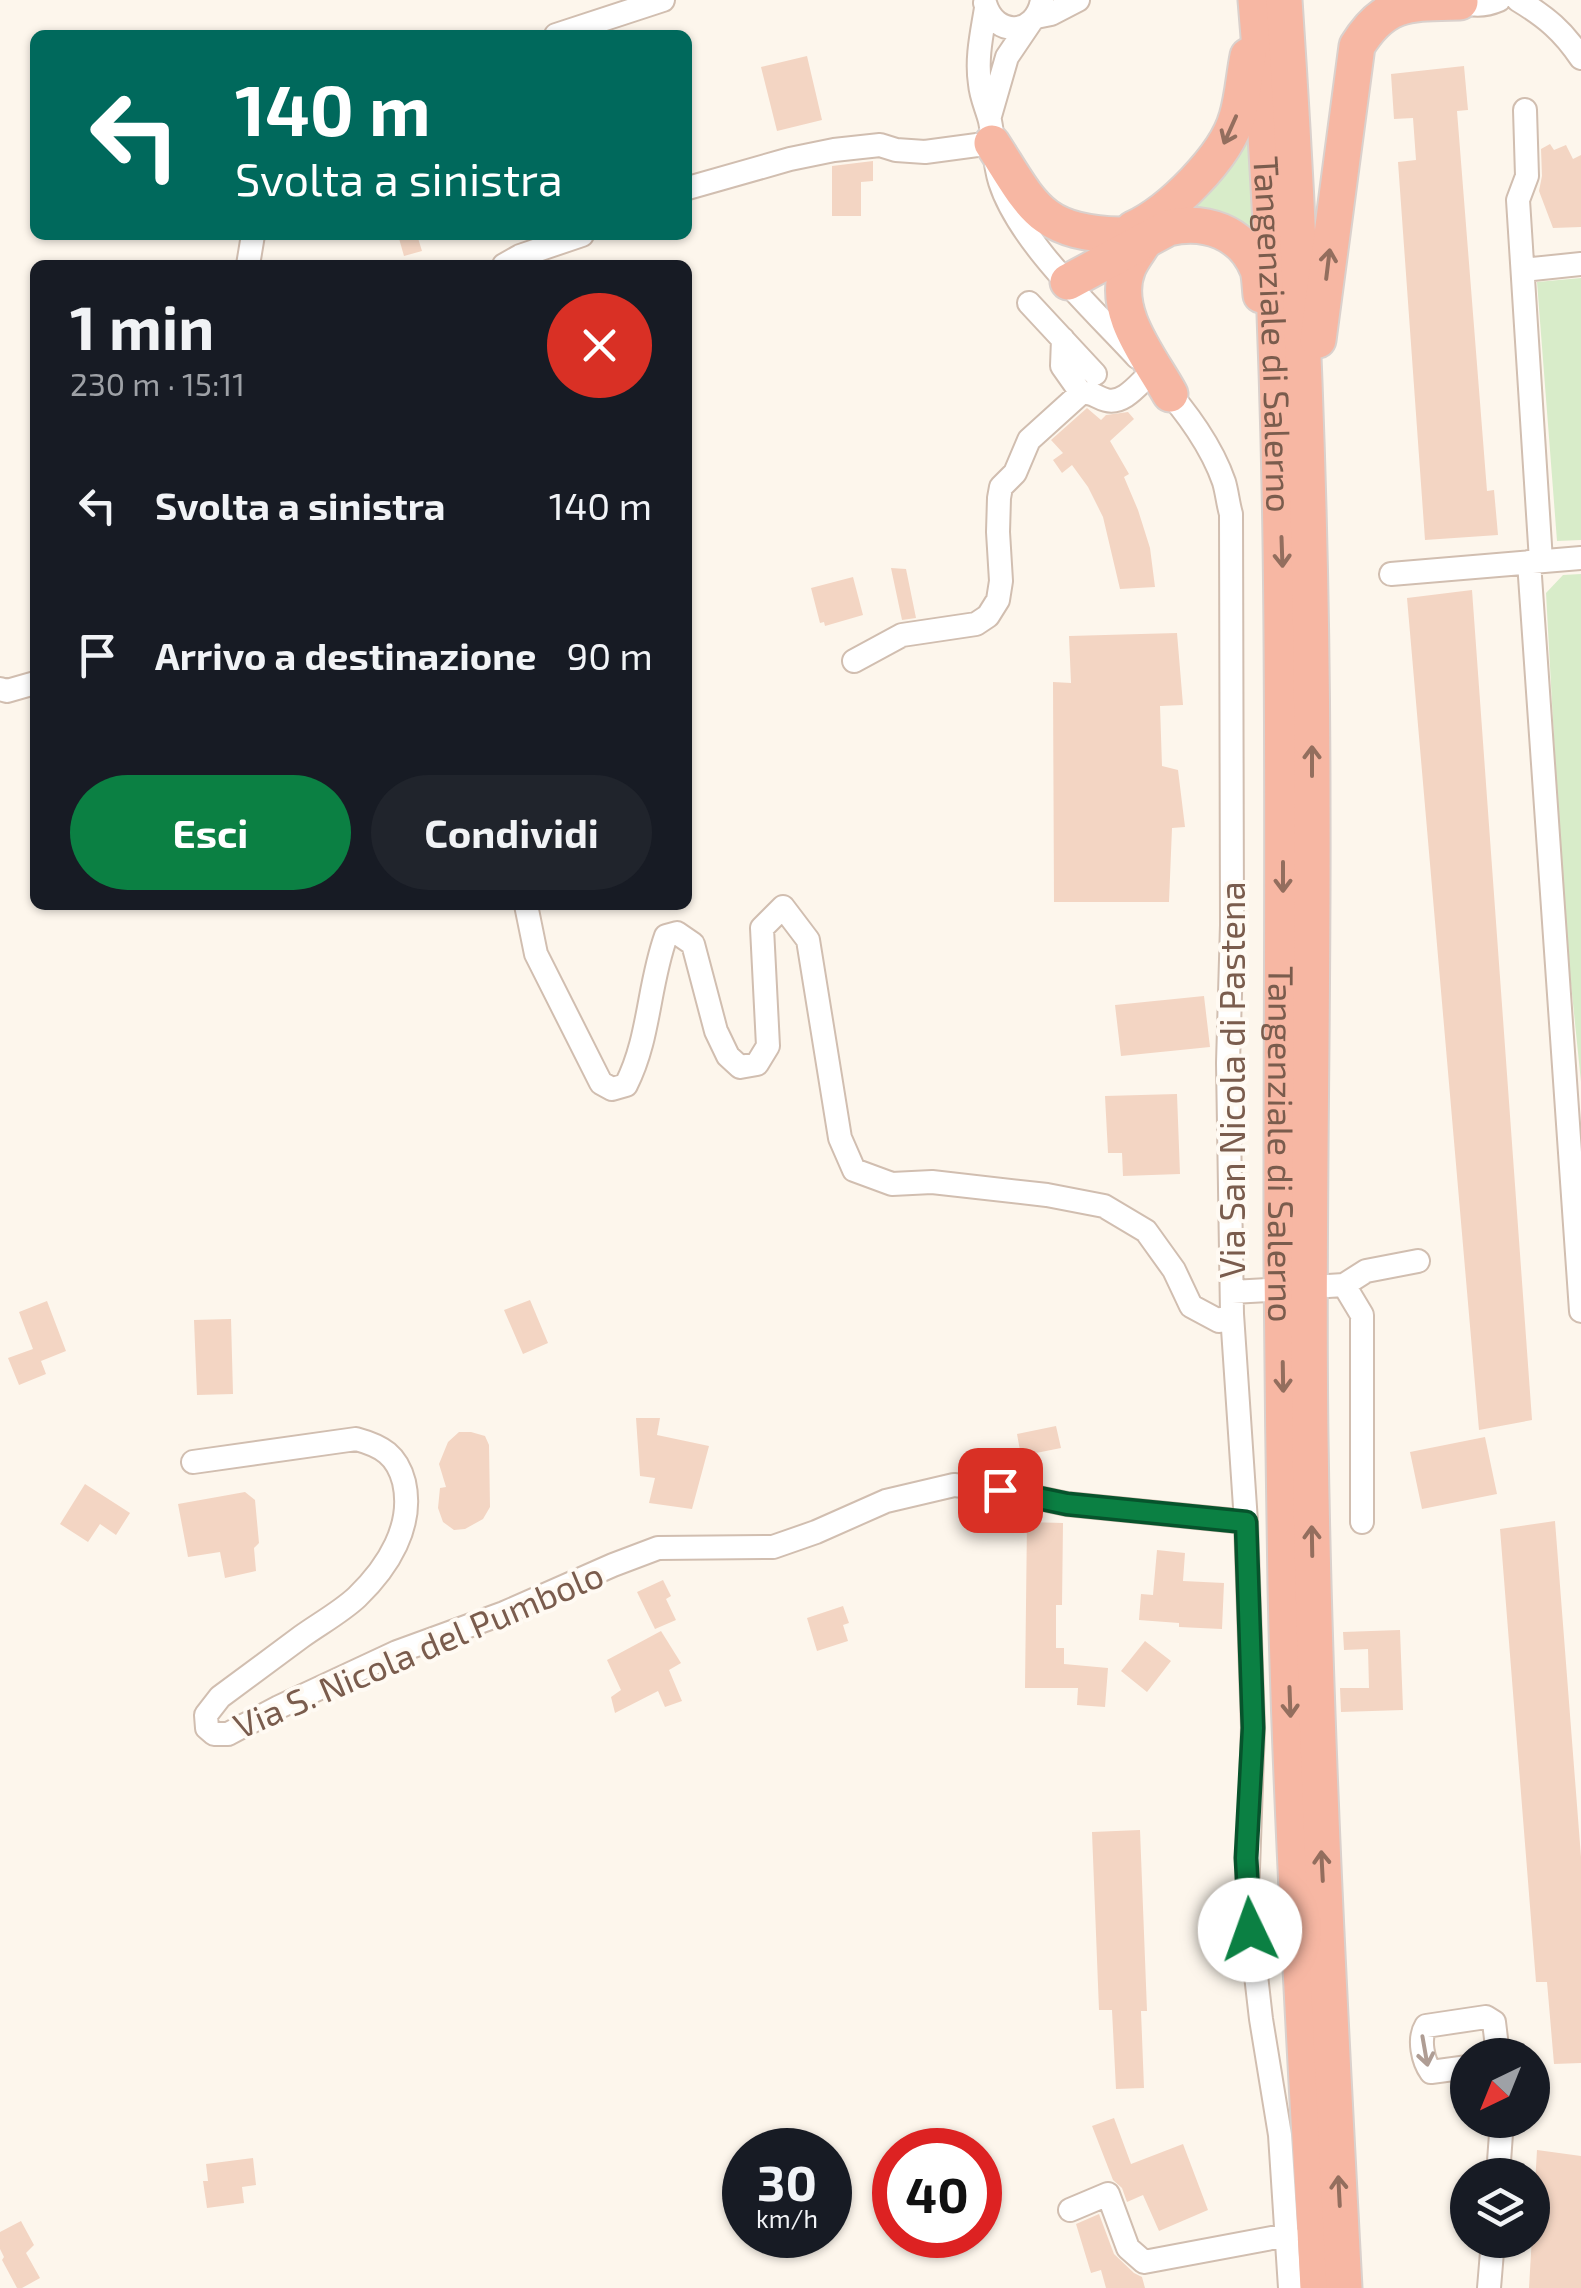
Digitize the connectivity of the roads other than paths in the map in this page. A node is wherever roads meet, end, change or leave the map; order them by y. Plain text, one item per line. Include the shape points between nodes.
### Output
1 (663, 0) edge
2 (1078, 0) edge
3 (1254, 0) edge
4 (1499, 0) edge
5 (1518, 0) edge
6 (1459, 1) edge
7 (985, 4) edge
8 (1284, 12) edge
9 (1036, 13) edge
10 (571, 30) edge
11 (1581, 58) edge
12 (1525, 110) dead end
13 (991, 131) junction
14 (692, 187) edge
15 (1132, 238) junction
16 (567, 240) edge
17 (513, 260) edge
18 (1581, 264) edge
19 (1524, 270) junction
20 (1063, 276) junction
21 (1029, 303) dead end
22 (1088, 383) junction
23 (1161, 384) junction
24 (1291, 405) junction
25 (1581, 558) edge
26 (1535, 562) junction
27 (1392, 574) dead end
28 (854, 661) dead end
29 (30, 684) edge
30 (0, 689) edge
31 (527, 910) edge
32 (1418, 1261) dead end
33 (1268, 1290) dead end
34 (1232, 1303) junction
35 (1581, 1311) edge
36 (193, 1462) dead end
37 (1246, 1522) junction
38 (1362, 1522) dead end
39 (1496, 2038) edge
40 (1450, 2070) edge
41 (1070, 2210) dead end
42 (1288, 2235) junction
43 (1492, 2258) edge
44 (1290, 2288) edge
45 (1318, 2288) edge
46 (1344, 2288) edge
47 (1489, 2288) edge

1 - 10 street
2 - 9 street
3 -> 15 highway via 1240,99 1227,140
3 - 24 highway, Tangenziale di Salerno
4 - 6 street
5 - 11 street via 1548,18
24 -> 6 highway via 1318,341 1357,46 1386,12 1409,2
7 - 9 street via 994,21 1008,28
7 - 13 street, Via San Nicola di Pastena via 978,60
8 - 24 highway, Tangenziale di Salerno
9 - 13 street, Via San Nicola di Pastena via 1007,57
12 - 19 street via 1527,176 1518,200
13 - 14 street via 925,152 880,145 834,150
13 - 15 highway via 1040,214 1076,231
13 - 20 street, Via San Nicola di Pastena via 999,180 1016,220
15 - 20 highway
15 - 23 highway via 1126,312
15 - 24 highway via 1186,224 1235,239 1258,271
16 - 17 street
18 - 19 street
19 - 26 street
20 - 23 street, Via San Nicola di Pastena
21 - 22 street via 1062,340 1062,366
22 - 23 street via 1104,400
22 - 28 street via 1029,440 1001,487 1001,580 988,616 976,624 902,635
23 - 34 street, Via San Nicola di Pastena via 1208,450 1231,514
24 -> 45 highway, Tangenziale di Salerno via 1284,716 1286,1590
46 -> 24 highway, Tangenziale di Salerno via 1313,1628 1308,498
25 - 26 street
26 - 27 street
26 - 35 street
29 - 30 street
31 - 34 street, Via San Nicola di Pastena via 536,954 601,1083 612,1089 626,1085 638,1060 659,956 666,936 677,932 692,944 728,1056 740,1066 757,1064 768,1046 762,928 783,907 808,940 840,1138 854,1170 892,1184 932,1182 1104,1206 1146,1231 1191,1306 1219,1321
32 - 38 street via 1366,1271 1334,1286 1362,1315
33 - 34 street
34 - 37 street
36 - 37 street, Via S. Nicola del Pumbolo via 356,1439 400,1464 406,1494 405,1521 379,1572 355,1599 220,1697 206,1714 214,1734 228,1734 397,1652 658,1548 773,1548 886,1501 954,1485
37 - 42 street via 1253,1728 1246,1897
39 -> 40 street via 1494,2022 1486,2017 1426,2026 1424,2063 1431,2072
41 - 42 street via 1108,2194 1128,2248 1144,2262
42 - 44 street
43 - 47 street

